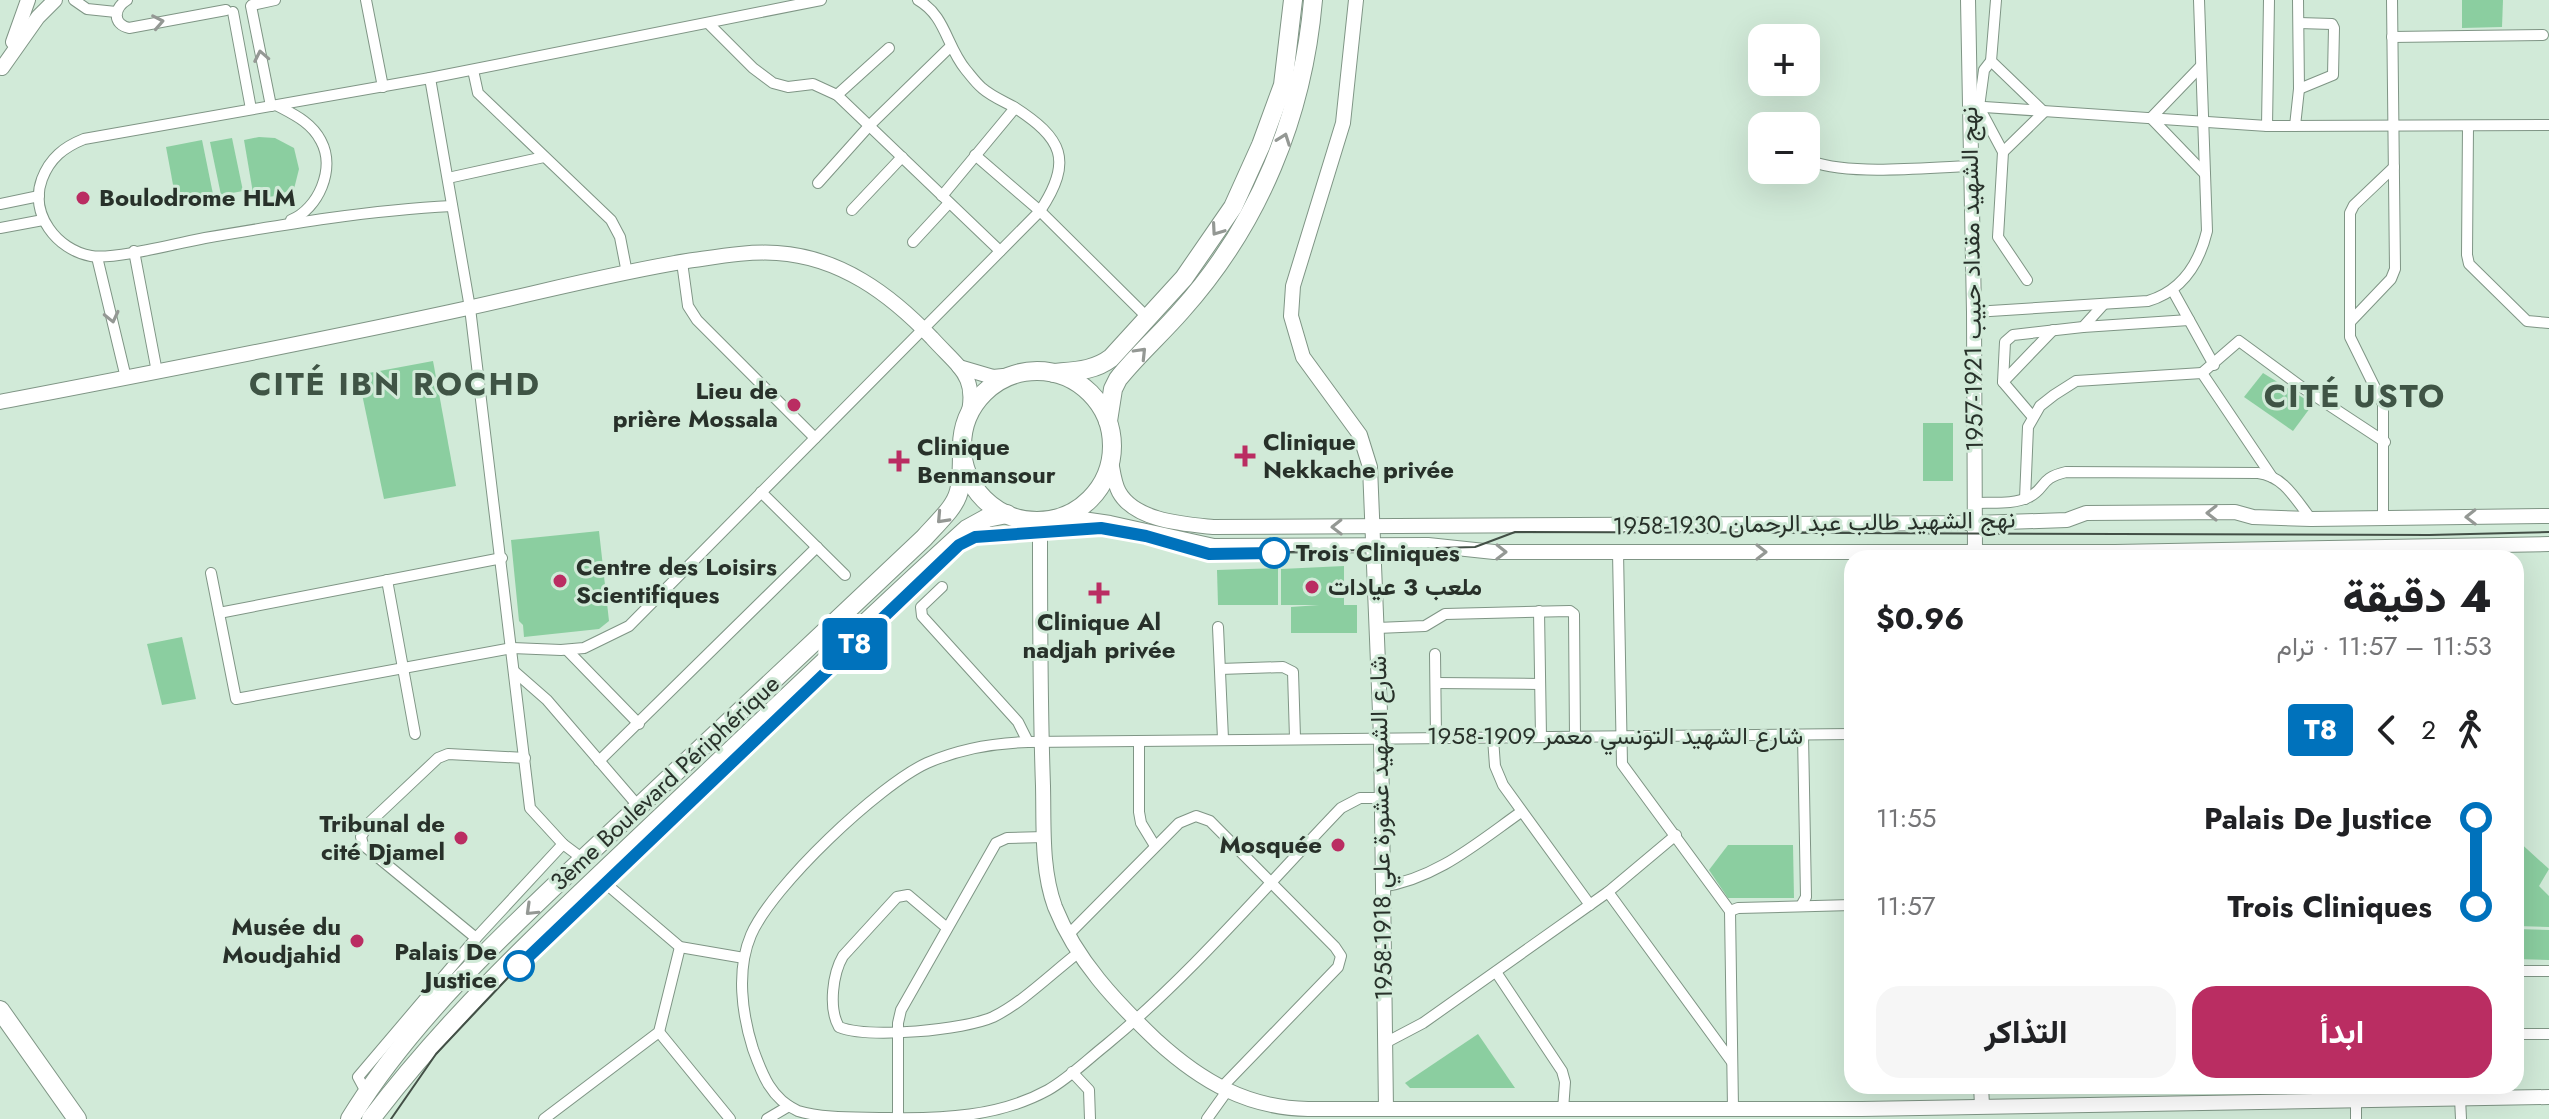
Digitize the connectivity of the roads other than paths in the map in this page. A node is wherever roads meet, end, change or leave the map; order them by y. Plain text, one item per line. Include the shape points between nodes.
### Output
1 (28, 0) edge
2 (55, 0) edge
3 (74, 0) edge
4 (127, 0) edge
5 (219, 0) edge
6 (275, 0) edge
7 (366, 0) edge
8 (821, 0) edge
9 (918, 0) edge
10 (1293, 0) edge
11 (1313, 0) edge
12 (1356, 0) edge
13 (1968, 0) edge
14 (1996, 0) edge
15 (2199, 0) edge
16 (2269, 0) edge
17 (2298, 0) edge
18 (2392, 0) edge
19 (252, 3) edge
20 (230, 11) junction
21 (116, 12) junction
22 (708, 23) junction
23 (2299, 23) junction
24 (2543, 35) dead end
25 (2392, 37) junction
26 (951, 46) junction
27 (889, 48) dead end
28 (1991, 61) junction
29 (2201, 66) junction
30 (1, 70) edge
31 (473, 70) junction
32 (430, 78) junction
33 (383, 87) junction
34 (2299, 89) junction
35 (837, 95) junction
36 (273, 105) junction
37 (1974, 106) junction
38 (1015, 108) junction
39 (251, 109) junction
40 (2044, 112) junction
41 (2151, 118) junction
42 (2204, 122) junction
43 (2549, 125) edge
44 (869, 126) junction
45 (2267, 126) junction
46 (2295, 126) junction
47 (2393, 126) junction
48 (2468, 126) junction
49 (2003, 152) junction
50 (975, 155) junction
51 (544, 157) junction
52 (902, 157) junction
53 (1820, 166) edge
54 (1971, 166) junction
55 (2394, 167) junction
56 (2205, 174) junction
57 (448, 178) junction
58 (818, 183) dead end
59 (39, 196) junction
60 (946, 199) junction
61 (0, 204) edge
62 (452, 206) junction
63 (852, 210) dead end
64 (1040, 211) junction
65 (43, 220) junction
66 (280, 225) junction
67 (0, 228) edge
68 (913, 242) dead end
69 (134, 251) junction
70 (1000, 251) junction
71 (97, 257) junction
72 (682, 262) junction
73 (627, 273) junction
74 (2027, 280) dead end
75 (2173, 291) junction
76 (2103, 305) junction
77 (470, 308) junction
78 (1974, 312) junction
79 (1148, 318) junction
80 (2189, 320) junction
81 (2350, 322) junction
82 (2549, 323) edge
83 (2083, 327) junction
84 (922, 328) junction
85 (2053, 330) junction
86 (2214, 365) junction
87 (959, 367) junction
88 (157, 372) junction
89 (1054, 373) junction
90 (2202, 373) junction
91 (1013, 375) junction
92 (126, 378) junction
93 (2003, 382) junction
94 (0, 402) edge
95 (2032, 416) junction
96 (967, 420) junction
97 (1108, 421) junction
98 (815, 438) junction
99 (2385, 442) junction
100 (962, 447) junction
101 (1111, 461) junction
102 (2272, 477) junction
103 (761, 492) junction
104 (2025, 499) junction
105 (1975, 503) junction
106 (1007, 514) junction
107 (1062, 516) junction
108 (2549, 516) edge
109 (2311, 519) junction
110 (2383, 519) junction
111 (1032, 520) junction
112 (1975, 523) junction
113 (1373, 526) junction
114 (2549, 544) edge
115 (817, 547) junction
116 (1374, 547) junction
117 (1975, 550) edge
118 (2236, 550) edge
119 (1618, 552) junction
120 (1844, 554) edge
121 (502, 558) junction
122 (211, 573) dead end
123 (845, 575) dead end
124 (387, 580) junction
125 (942, 587) dead end
126 (1539, 611) junction
127 (219, 613) junction
128 (1218, 627) dead end
129 (1377, 628) junction
130 (512, 648) junction
131 (567, 650) junction
132 (1435, 654) dead end
133 (403, 668) junction
134 (1220, 669) junction
135 (515, 672) junction
136 (1436, 683) junction
137 (1540, 684) junction
138 (639, 724) junction
139 (415, 734) dead end
140 (1844, 734) edge
141 (1803, 735) junction
142 (1381, 737) junction
143 (1436, 737) junction
144 (1541, 737) junction
145 (1575, 737) junction
146 (1622, 737) junction
147 (1295, 738) junction
148 (1493, 738) junction
149 (1223, 739) junction
150 (1139, 741) junction
151 (1035, 742) junction
152 (525, 758) junction
153 (599, 761) junction
154 (1381, 798) junction
155 (639, 807) junction
156 (1521, 812) junction
157 (1676, 835) junction
158 (1045, 837) junction
159 (563, 844) junction
160 (1155, 846) junction
161 (583, 859) junction
162 (598, 877) junction
163 (1271, 882) junction
164 (1381, 887) junction
165 (1608, 892) junction
166 (1590, 905) junction
167 (1844, 905) edge
168 (1801, 906) junction
169 (1730, 911) junction
170 (947, 928) junction
171 (1068, 935) junction
172 (476, 938) junction
173 (680, 947) junction
174 (1078, 953) junction
175 (744, 958) junction
176 (2524, 971) edge
177 (2549, 971) edge
178 (1496, 972) junction
179 (0, 1010) edge
180 (1136, 1020) junction
181 (0, 1030) edge
182 (659, 1032) junction
183 (898, 1033) junction
184 (2524, 1034) edge
185 (2549, 1034) edge
186 (440, 1035) junction
187 (1385, 1043) junction
188 (1732, 1062) junction
189 (1072, 1072) junction
190 (1224, 1090) junction
191 (366, 1092) junction
192 (1981, 1094) edge
193 (2383, 1094) edge
194 (2402, 1094) edge
195 (2549, 1097) edge
196 (2460, 1098) junction
197 (2356, 1100) junction
198 (1982, 1105) junction
199 (789, 1106) junction
200 (1733, 1108) junction
201 (1386, 1109) junction
202 (1570, 1113) edge
203 (1410, 1114) edge
204 (1784, 1114) edge
205 (354, 1117) edge
206 (898, 1118) edge
207 (64, 1119) edge
208 (79, 1119) edge
209 (379, 1119) edge
210 (544, 1119) edge
211 (730, 1119) edge
212 (767, 1119) edge
213 (1090, 1119) edge
214 (1207, 1119) edge
215 (2356, 1119) edge
216 (2461, 1119) edge

1 - 30 street
2 - 30 street
3 - 21 street via 87,9
4 - 21 street
5 - 20 street
6 - 19 street
7 - 33 street
8 - 22 street
9 - 26 street via 937,15
10 -> 79 highway via 1283,85 1256,157 1233,207 1184,278
97 -> 11 highway via 1118,379 1198,290 1255,206 1292,115
12 - 113 street, شارع الشهيد عشورة علي 1918-1958 via 1343,123 1293,286 1291,316 1303,357 1360,435 1368,455
13 - 37 street, نهج الشهيد مقداد حبيب 1921-1957
14 - 28 street
15 - 29 street
16 - 45 street
17 - 23 street
18 - 25 street
19 - 20 street via 243,11
36 -> 19 street
21 -> 20 street via 117,20 129,28
20 - 39 street
22 - 31 street
22 - 35 street via 773,83 813,84
23 - 34 street
23 - 34 street via 2334,28 2334,69 2329,78
24 - 25 street
25 - 47 street
26 - 38 street via 981,88
26 - 44 street
27 - 35 street
28 - 37 street
28 - 40 street
29 - 41 street
29 - 42 street
31 - 32 street
31 - 51 street via 478,93
32 - 33 street
32 - 57 street
33 - 36 street
34 - 46 street
35 - 44 street
36 - 39 street
36 - 66 street via 308,123 326,158 315,201 301,216
37 - 40 street
37 - 49 street
37 - 54 street, نهج الشهيد مقداد حبيب 1921-1957
38 - 50 street
38 - 64 street via 1050,134 1058,149 1058,180
39 - 59 street via 77,142 47,166
40 - 41 street
40 - 49 street
41 - 42 street
41 - 56 street
42 - 45 street
42 - 56 street
43 - 48 street
44 - 52 street
44 - 58 street
45 - 46 street
46 - 47 street
47 - 48 street
47 - 55 street
48 - 82 street via 2469,264 2527,321
49 - 74 street via 1998,237
50 - 60 street
50 - 64 street
51 - 57 street
51 - 73 street via 617,228
52 - 60 street
52 - 63 street
53 - 54 street
54 - 78 street, نهج الشهيد مقداد حبيب 1921-1957
55 - 81 street via 2395,269
55 - 81 street via 2350,213
56 - 75 street via 2203,248
57 - 62 street
59 - 61 street
59 - 65 street
60 - 68 street
60 - 70 street
62 - 66 street
62 - 77 street
64 - 70 street
64 - 79 street
65 - 67 street
65 - 71 street via 67,248
66 - 69 street
69 - 71 street
69 - 88 street
70 - 84 street
71 -> 92 street
72 - 73 street
72 - 84 street via 778,253 832,264 896,303
72 - 98 street via 688,306 697,320
73 - 77 street
75 - 76 street via 2148,301
75 - 80 street
76 - 78 street
76 - 83 street
77 - 88 street
77 - 121 street
78 - 105 street, نهج الشهيد مقداد حبيب 1921-1957
79 - 89 highway via 1101,366
80 - 83 street
80 - 86 street
81 - 99 street via 2350,337 2383,404
83 - 85 street
84 - 87 street
84 - 98 street
85 - 93 street
85 - 93 street via 2013,335 2005,342
86 - 90 street
86 - 99 street via 2239,341
87 - 91 street via 993,377
87 - 96 street via 971,385
88 - 92 street
89 - 91 highway
89 - 97 highway via 1081,385
90 - 95 street via 2076,381
90 - 102 street
91 - 96 highway via 990,388
92 - 94 street
93 - 95 street
95 - 104 street
96 - 100 highway
97 - 101 highway
98 - 103 street
99 - 110 street
100 - 106 highway via 970,480
100 -> 155 highway, 3ème Boulevard Périphérique via 960,492 954,506
101 - 107 highway via 1088,500
113 -> 101 street, نهج الشهيد طالب عبد الرحمان 1930-1958 via 1213,527 1167,520 1124,500
102 - 104 street via 2066,472 2047,478
102 - 109 street via 2285,485
103 - 115 street
103 - 131 street via 629,626 584,648
104 - 105 street
105 - 112 street, نهج الشهيد مقداد حبيب 1921-1957
106 - 111 highway
106 - 162 highway, 3ème Boulevard Périphérique via 967,529
107 - 111 highway
107 - 116 street, نهج الشهيد طالب عبد الرحمان 1930-1958 via 1214,546
108 -> 110 street, نهج الشهيد طالب عبد الرحمان 1930-1958
109 - 110 street, نهج الشهيد طالب عبد الرحمان 1930-1958
109 -> 112 street, نهج الشهيد طالب عبد الرحمان 1930-1958 via 2235,512 2086,513 2067,520
111 - 151 street via 1040,536
112 - 113 street, نهج الشهيد طالب عبد الرحمان 1930-1958
112 - 117 street, نهج الشهيد مقداد حبيب 1921-1957
113 - 116 street, شارع الشهيد عشورة علي 1918-1958
114 - 118 street, نهج الشهيد طالب عبد الرحمان 1930-1958
115 - 123 street
115 - 138 street
116 -> 119 street, نهج الشهيد طالب عبد الرحمان 1930-1958
116 - 129 street, شارع الشهيد عشورة علي 1918-1958
119 -> 120 street, نهج الشهيد طالب عبد الرحمان 1930-1958
119 - 146 street
121 - 124 street
121 - 130 street
122 - 127 street
124 - 127 street
124 - 133 street
125 - 151 street via 921,607 922,616
126 - 129 street via 1445,614 1425,626
126 - 137 street
126 - 145 street via 1574,614
127 - 133 street via 236,699
128 - 134 street
129 - 142 street, شارع الشهيد عشورة علي 1918-1958
130 - 131 street
130 - 133 street
130 - 135 street
131 - 138 street
132 - 136 street
133 - 139 street
134 - 147 street via 1289,668 1295,678
134 - 149 street
135 - 152 street
135 - 153 street via 547,700
136 - 137 street
136 - 143 street
137 - 144 street
138 - 153 street
140 - 141 street, شارع الشهيد التونسي معمر 1909-1958
141 - 146 street, شارع الشهيد التونسي معمر 1909-1958
141 - 168 street via 1806,897
142 - 143 street, شارع الشهيد التونسي معمر 1909-1958
142 - 147 street, شارع الشهيد التونسي معمر 1909-1958
142 - 154 street, شارع الشهيد عشورة علي 1918-1958
143 - 148 street, شارع الشهيد التونسي معمر 1909-1958
144 - 145 street, شارع الشهيد التونسي معمر 1909-1958
144 - 148 street, شارع الشهيد التونسي معمر 1909-1958
145 - 146 street, شارع الشهيد التونسي معمر 1909-1958
146 - 157 street via 1622,764
147 - 149 street, شارع الشهيد التونسي معمر 1909-1958
148 - 156 street via 1498,775
149 - 150 street, شارع الشهيد التونسي معمر 1909-1958
150 - 151 street, شارع الشهيد التونسي معمر 1909-1958
150 - 160 street via 1139,812
151 - 158 street
151 - 175 street, شارع الشهيد التونسي معمر 1909-1958 via 993,744 934,761 864,806 790,879 758,921
152 - 159 street via 530,808
152 - 172 street via 438,758 369,823 361,837 363,845
153 - 155 street
154 - 163 street via 1360,798 1341,808
154 - 164 street, شارع الشهيد عشورة علي 1918-1958
155 - 161 highway, 3ème Boulevard Périphérique
156 - 164 street via 1426,876
156 - 166 street
157 - 165 street
157 - 169 street
158 - 170 street via 996,843
158 - 171 street via 1049,888
159 - 161 street
159 - 172 street
160 - 163 street via 1188,818 1204,818
160 - 171 street
161 -> 191 highway, 3ème Boulevard Périphérique via 485,955
162 - 173 street
162 - 186 highway, 3ème Boulevard Périphérique
163 - 180 street
163 - 190 street via 1335,947 1340,961
164 - 187 street, شارع الشهيد عشورة علي 1918-1958
165 - 166 street
165 - 188 street
166 - 178 street
167 - 168 street
168 - 169 street
169 - 188 street
170 - 183 street via 901,1010
170 - 183 street via 908,895 900,895 837,966 834,1015 839,1027
171 - 174 street
172 - 191 street via 358,1077
173 - 175 street
173 - 182 street
174 - 180 street
174 - 183 street via 992,1017
175 - 199 street via 744,1012 751,1042 766,1081
176 - 177 street
178 - 187 street
178 - 202 street via 1562,1071
179 - 208 highway
180 - 189 street
180 - 190 street via 1181,1063
181 - 207 highway
182 - 210 street
182 - 211 street
183 - 206 street
184 - 185 street
186 - 205 highway, 3ème Boulevard Périphérique
186 - 209 highway
187 - 201 street, شارع الشهيد عشورة علي 1918-1958
188 - 200 street
189 - 206 street via 1047,1090 994,1111
189 - 213 street via 1089,1090
190 - 201 street via 1256,1103 1294,1109
190 - 214 street
191 - 205 highway, 3ème Boulevard Périphérique
192 - 198 street
193 - 197 street
194 - 196 street
195 - 196 street
196 - 216 street
197 - 198 street
197 - 215 street
198 - 204 street
199 - 206 street via 823,1117
199 - 212 street
200 - 202 street
200 - 204 street
201 - 203 street
202 - 203 street

